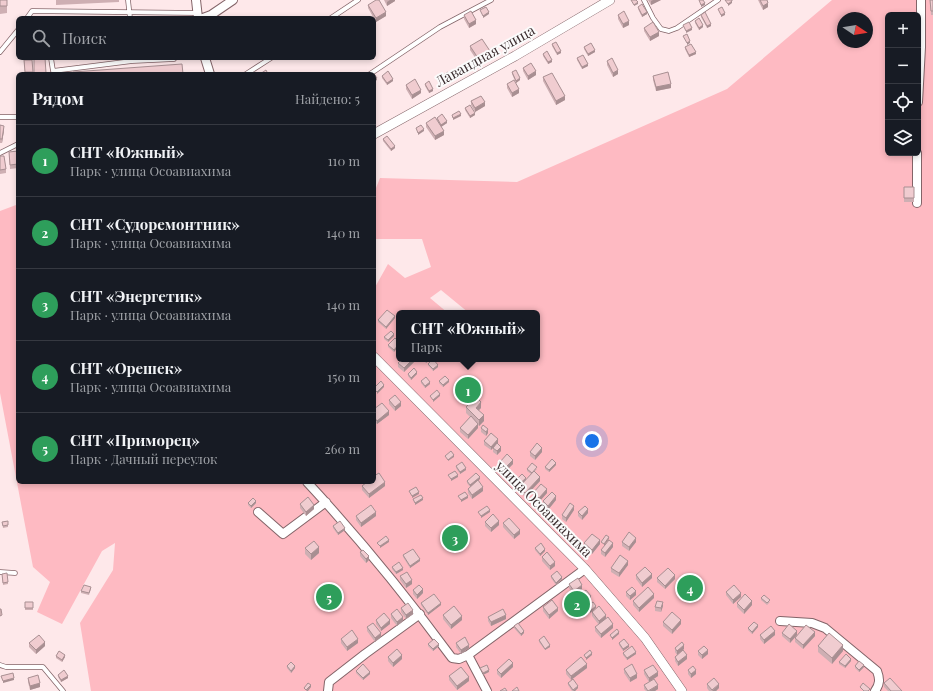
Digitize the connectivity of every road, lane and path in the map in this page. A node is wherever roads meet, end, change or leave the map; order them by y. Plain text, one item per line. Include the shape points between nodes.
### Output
1 (128, 0) edge
2 (196, 0) edge
3 (233, 0) edge
4 (358, 0) edge
5 (491, 0) edge
6 (610, 0) edge
7 (644, 0) edge
8 (718, 0) edge
9 (921, 0) edge
10 (42, 11) junction
11 (130, 12) junction
12 (28, 16) edge
13 (43, 16) edge
14 (130, 16) edge
15 (200, 16) edge
16 (334, 16) edge
17 (16, 32) edge
18 (0, 52) edge
19 (51, 60) edge
20 (132, 60) edge
21 (206, 60) edge
22 (268, 60) edge
23 (209, 72) edge
24 (249, 72) edge
25 (373, 72) edge
26 (919, 84) edge
27 (0, 117) edge
28 (16, 117) edge
29 (376, 133) edge
30 (16, 145) edge
31 (0, 153) edge
32 (917, 156) edge
33 (917, 203) dead end
34 (376, 359) edge
35 (309, 484) edge
36 (326, 502) junction
37 (258, 512) dead end
38 (585, 569) junction
39 (0, 572) edge
40 (15, 574) dead end
41 (420, 614) junction
42 (780, 621) dead end
43 (468, 655) junction
44 (0, 665) edge
45 (482, 683) junction
46 (63, 691) edge
47 (328, 691) edge
48 (477, 691) edge
49 (487, 691) edge
50 (682, 691) edge
51 (876, 691) edge

1 - 11 lane
2 - 15 street
3 - 15 street via 211,14
4 - 16 lane
5 - 25 lane via 440,27
6 - 29 street, Лавандная улица
7 - 8 lane via 661,29 669,31
9 - 26 street
10 - 11 lane
10 - 12 lane via 32,11
10 - 13 lane
11 - 14 lane
11 - 15 lane
17 - 18 lane
19 - 20 lane via 53,71
21 - 23 street
22 - 24 lane
27 - 28 lane
30 - 31 lane
32 - 33 street
34 - 38 street, улица Осоавиахима
35 - 36 street
36 - 37 street via 283,534
36 - 41 street
38 - 43 street
38 - 50 street, улица Осоавиахима via 645,638
39 - 40 lane
41 - 43 street via 452,658 459,660
41 - 47 street via 329,682
42 - 51 street via 812,623 825,628 876,671 880,678
43 - 45 street
44 - 46 lane via 43,666
45 - 48 street
45 - 49 street

